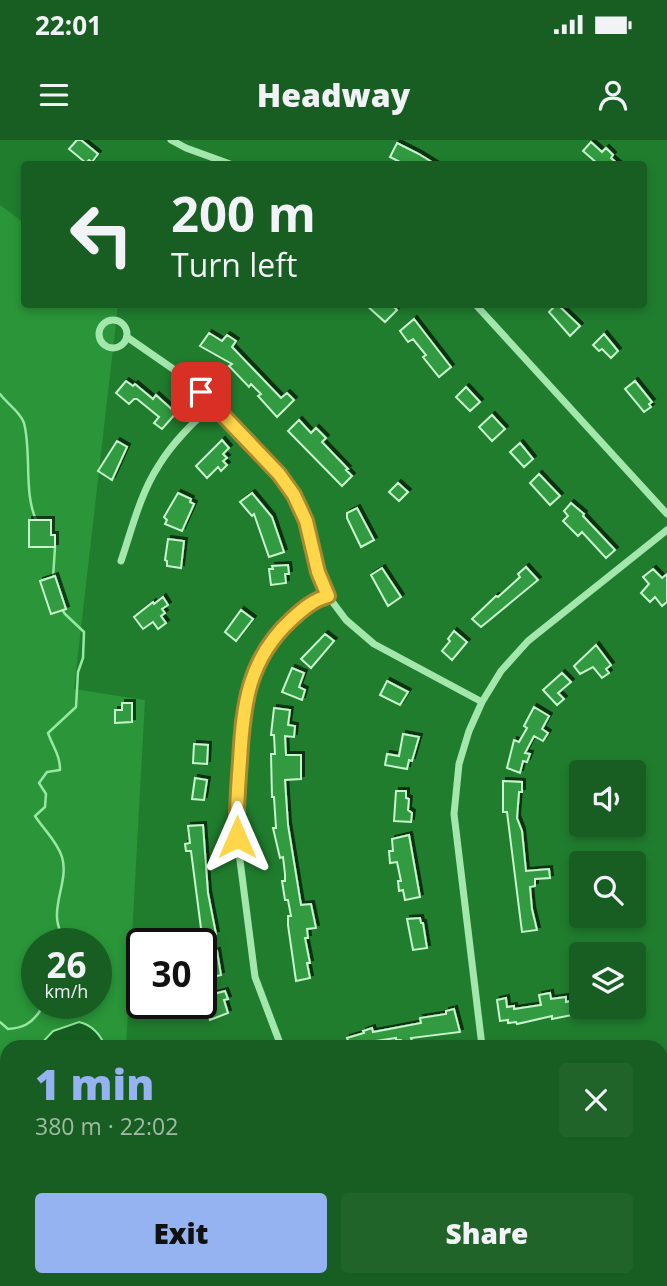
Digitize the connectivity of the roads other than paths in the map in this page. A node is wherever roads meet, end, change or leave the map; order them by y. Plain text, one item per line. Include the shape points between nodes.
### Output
1 (171, 140) edge
2 (222, 161) edge
3 (479, 308) edge
4 (127, 337) junction
5 (213, 404) junction
6 (667, 513) edge
7 (667, 530) edge
8 (121, 561) dead end
9 (328, 596) junction
10 (482, 702) junction
11 (279, 1040) edge
12 (481, 1040) edge

1 - 2 street
3 - 6 street
4 - 4 street via 126,328 116,320 107,321 99,331 102,343 110,348
4 - 5 street via 189,380
5 - 8 street via 158,466
5 - 9 street via 294,495
7 - 10 street via 528,641
9 - 10 street via 346,620 374,644
9 - 11 street via 308,605 266,650 243,715 237,837 256,977
10 - 12 street via 460,758 454,814

